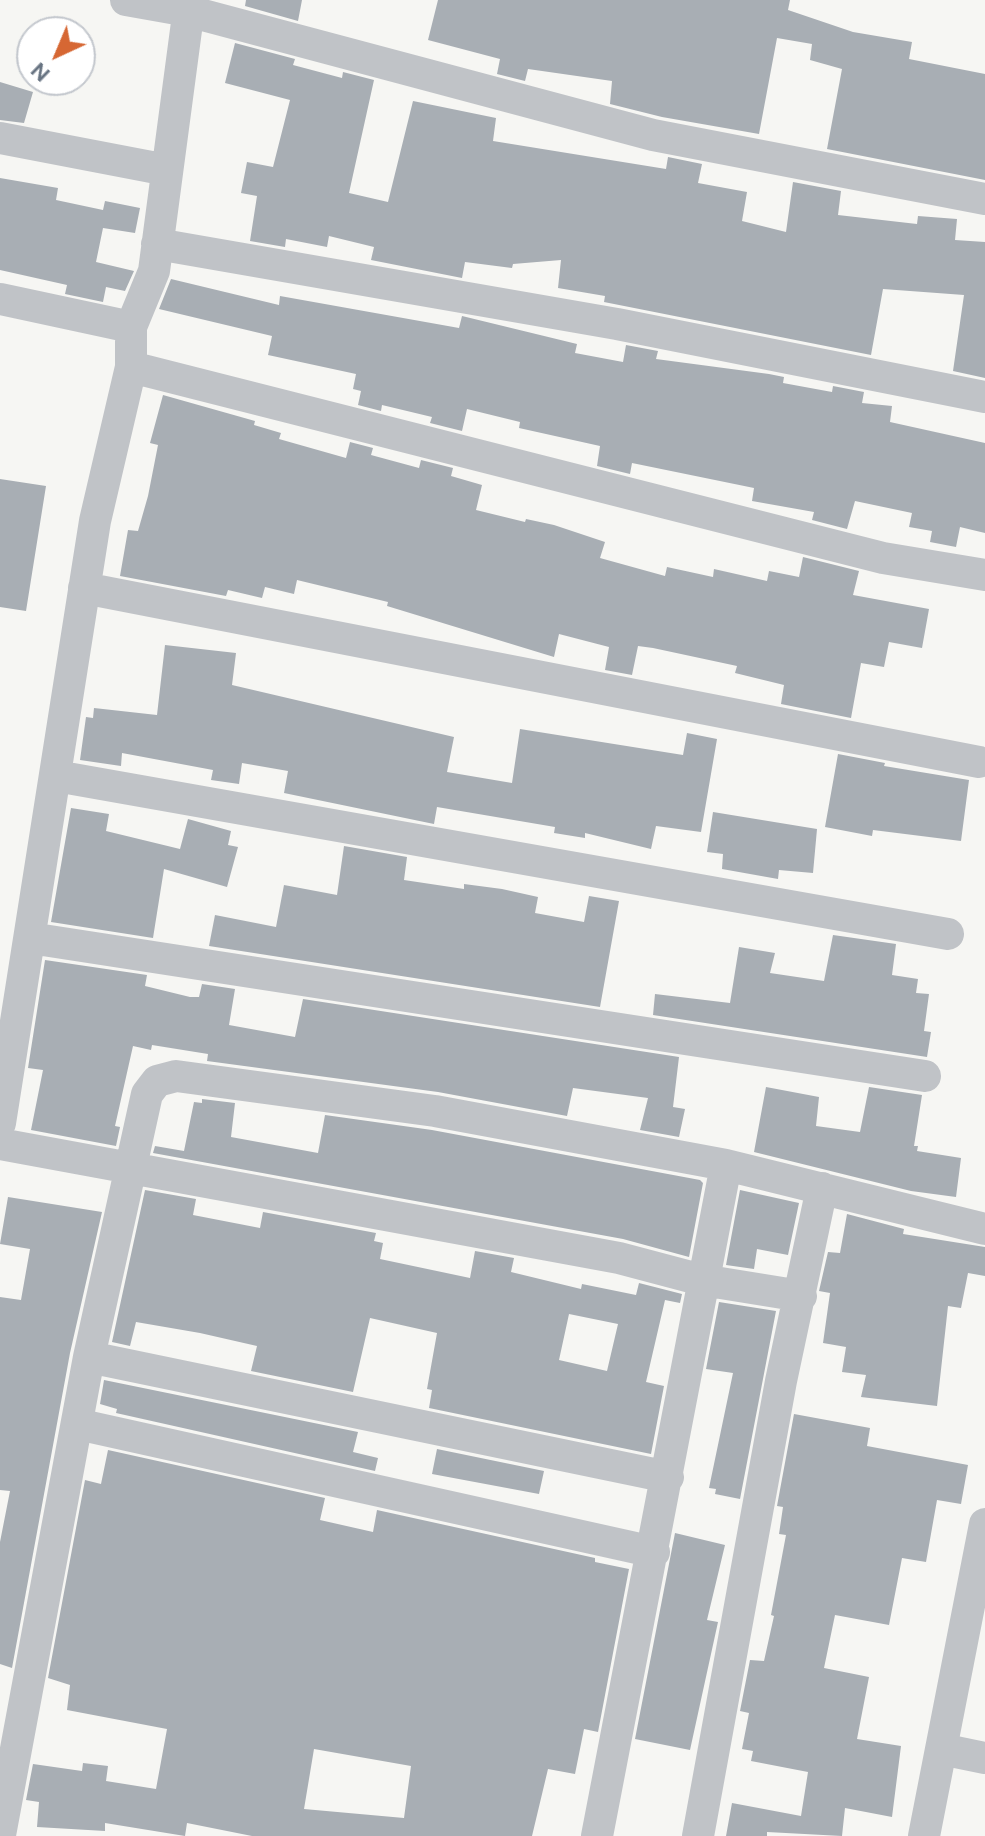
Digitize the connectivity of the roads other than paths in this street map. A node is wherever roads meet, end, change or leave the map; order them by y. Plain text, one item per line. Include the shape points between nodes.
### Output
1 (126, 0) edge
2 (189, 6) edge
3 (0, 138) edge
4 (167, 170) junction
5 (985, 199) edge
6 (157, 244) junction
7 (0, 299) edge
8 (131, 327) junction
9 (131, 367) junction
10 (985, 397) edge
11 (985, 575) edge
12 (84, 588) junction
13 (979, 762) dead end
14 (56, 776) junction
15 (948, 934) dead end
16 (30, 938) junction
17 (925, 1076) dead end
18 (0, 1123) edge
19 (0, 1144) edge
20 (726, 1165) junction
21 (129, 1168) junction
22 (822, 1188) junction
23 (985, 1229) edge
24 (702, 1280) junction
25 (801, 1296) junction
26 (89, 1357) junction
27 (77, 1424) junction
28 (668, 1477) junction
29 (983, 1545) edge
30 (654, 1552) junction
31 (941, 1749) junction
32 (985, 1758) edge
33 (0, 1835) edge
34 (597, 1836) edge
35 (698, 1836) edge
36 (924, 1836) edge

1 - 2 street
2 - 4 street
2 - 5 street via 653,135
3 - 4 street
4 - 6 street
6 - 8 street via 154,271
6 - 10 street via 617,324
7 - 8 street
8 - 9 street
9 - 11 street via 883,558
9 - 12 street
12 - 13 street
12 - 14 street
14 - 15 street
14 - 16 street
16 - 17 street
16 - 18 street
19 - 21 street
20 - 21 street via 435,1111 176,1076 157,1081 147,1094
20 - 22 street
20 - 24 street
21 - 24 street via 619,1258
21 - 26 street
22 - 23 street
22 - 25 street
24 - 25 street
24 - 28 street
25 - 35 street
26 - 27 street
26 - 28 street
27 - 30 street
27 - 33 street
28 - 30 street
29 - 31 street
30 - 34 street
31 - 32 street
31 - 36 street

